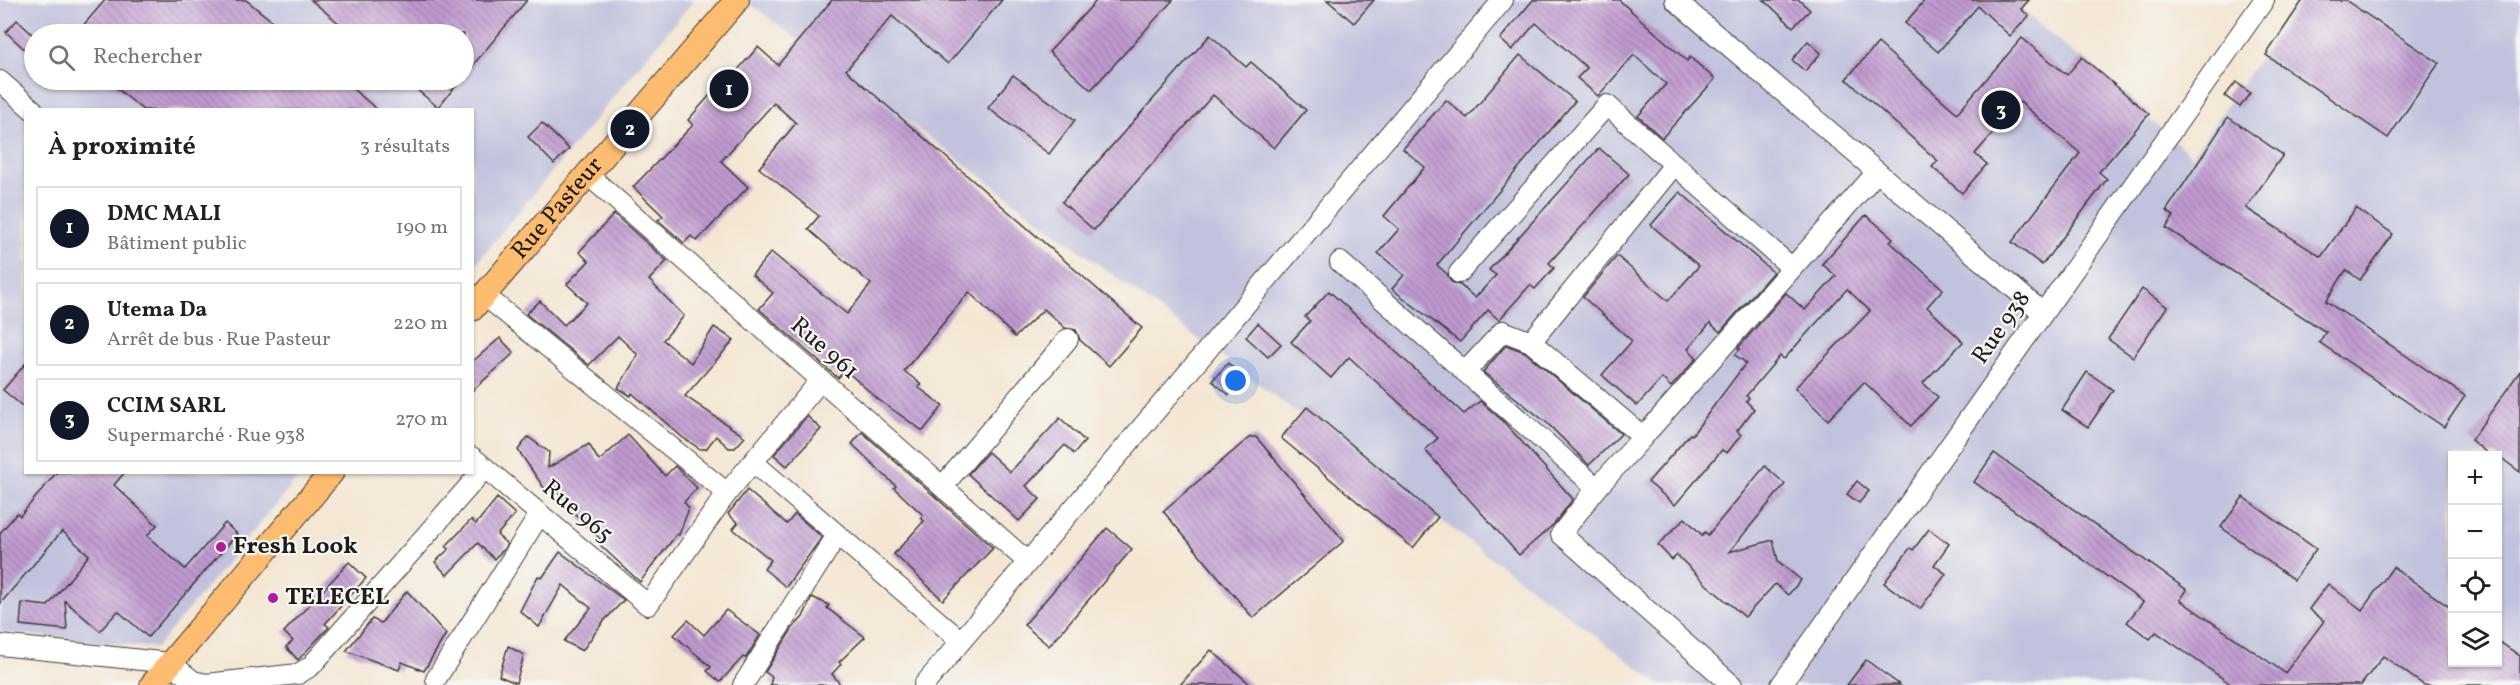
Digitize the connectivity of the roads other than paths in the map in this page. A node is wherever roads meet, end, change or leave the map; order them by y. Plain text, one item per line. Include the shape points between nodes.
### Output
1 (737, 0) edge
2 (1503, 0) edge
3 (1675, 0) edge
4 (2264, 0) edge
5 (0, 81) edge
6 (31, 108) edge
7 (1674, 165) junction
8 (1877, 172) junction
9 (587, 174) junction
10 (1340, 262) dead end
11 (1792, 268) junction
12 (1459, 273) dead end
13 (478, 302) edge
14 (2043, 313) junction
15 (1068, 339) dead end
16 (1531, 342) junction
17 (1465, 372) junction
18 (821, 380) junction
19 (1643, 437) junction
20 (479, 462) edge
21 (753, 462) junction
22 (330, 474) edge
23 (469, 474) edge
24 (942, 487) junction
25 (1597, 488) junction
26 (727, 493) junction
27 (540, 514) junction
28 (837, 535) junction
29 (1028, 562) junction
30 (961, 641) junction
31 (0, 645) edge
32 (170, 663) junction
33 (436, 679) dead end
34 (152, 685) edge
35 (743, 685) edge
36 (924, 685) edge
37 (1732, 685) edge
38 (1781, 685) edge

1 - 9 main road, Rue Pasteur
2 - 29 street
3 - 8 street
4 - 14 street, Rue 938
5 - 6 street
7 - 11 street
7 - 12 street via 1607,105
7 - 16 street
8 - 11 street
8 - 14 street
9 - 13 main road, Rue Pasteur
9 - 18 street, Rue 961
10 - 17 street
11 - 19 street
13 - 26 street
14 - 38 street, Rue 938
15 - 24 street
16 - 17 street via 1503,331
16 - 19 street
17 - 25 street
18 - 21 street
18 - 24 street, Rue 961
19 - 25 street
20 - 27 street, Rue 965
21 - 26 street
21 - 28 street
22 - 32 main road
23 - 32 street via 310,666 298,674 206,684 193,681
24 - 29 street, Rue 961
25 - 37 street via 1561,534
26 - 27 street, Rue 965 via 648,605
27 - 33 street
28 - 30 street
28 - 35 street
29 - 30 street
30 - 36 street
31 - 32 street
32 - 34 main road

